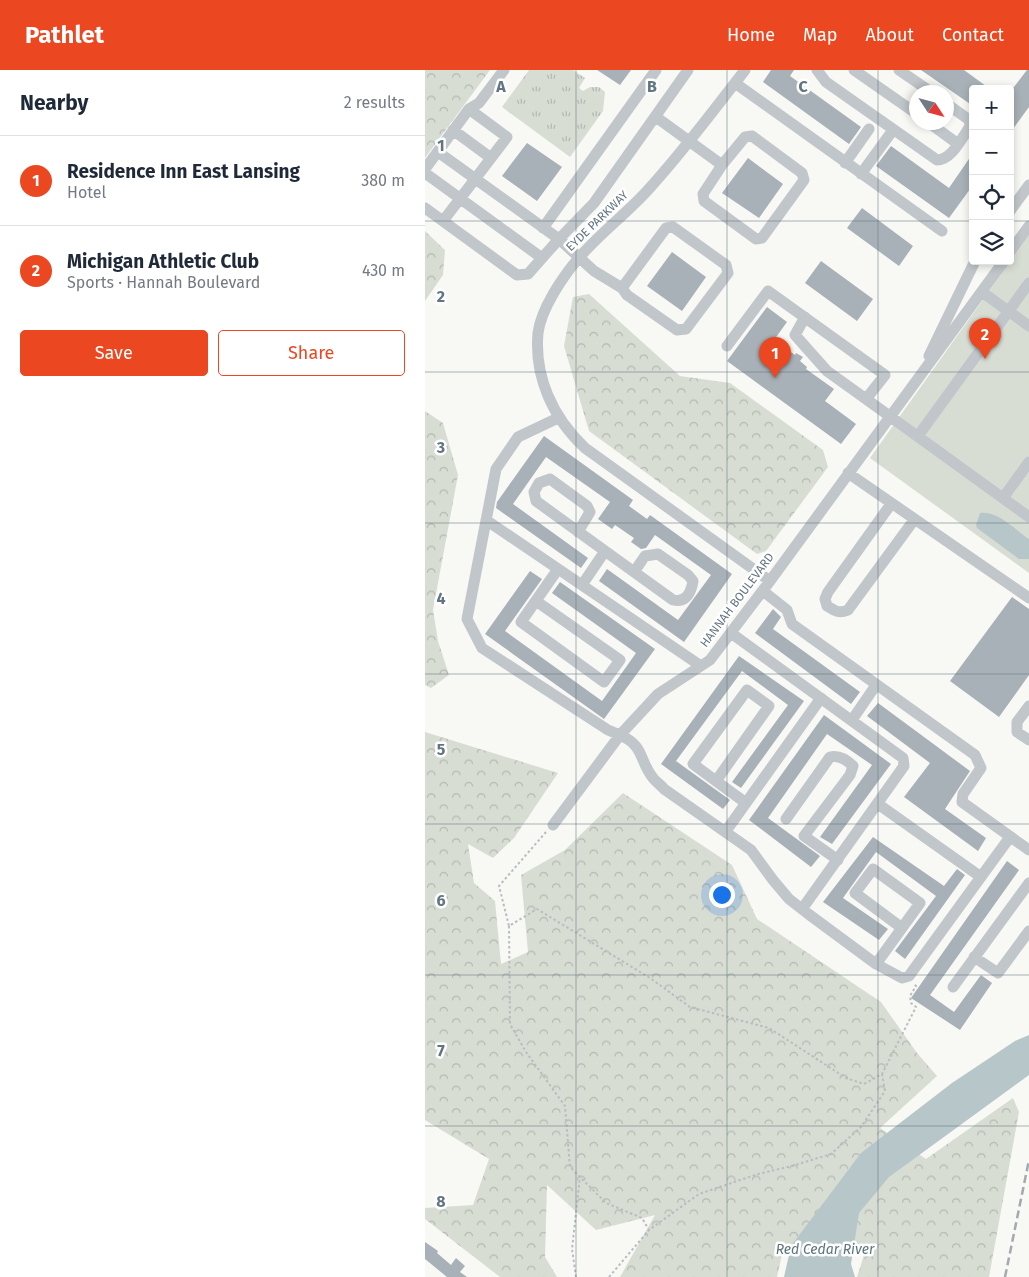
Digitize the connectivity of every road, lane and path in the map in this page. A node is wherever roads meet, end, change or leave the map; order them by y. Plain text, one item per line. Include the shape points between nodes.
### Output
1 (504, 70) edge
2 (656, 70) edge
3 (688, 70) edge
4 (745, 70) edge
5 (817, 70) edge
6 (854, 70) edge
7 (899, 70) edge
8 (735, 83) junction
9 (921, 85) edge
10 (909, 108) edge
11 (469, 109) junction
12 (954, 109) edge
13 (656, 117) junction
14 (869, 129) dead end
15 (453, 130) junction
16 (893, 130) junction
17 (939, 130) edge
18 (689, 142) junction
19 (958, 144) junction
20 (438, 152) junction
21 (491, 158) junction
22 (845, 163) junction
23 (723, 165) junction
24 (425, 169) edge
25 (425, 173) edge
26 (861, 174) junction
27 (475, 179) junction
28 (1029, 185) edge
29 (460, 198) junction
30 (1014, 206) edge
31 (425, 208) edge
32 (443, 222) junction
33 (1029, 226) edge
34 (543, 228) junction
35 (942, 231) dead end
36 (559, 239) junction
37 (1014, 247) edge
38 (542, 258) junction
39 (578, 258) junction
40 (973, 265) edge
41 (1001, 265) edge
42 (1029, 283) edge
43 (622, 288) junction
44 (982, 292) junction
45 (1009, 311) junction
46 (805, 317) junction
47 (1029, 326) edge
48 (727, 346) dead end
49 (920, 374) junction
50 (866, 399) junction
51 (890, 416) junction
52 (559, 418) junction
53 (918, 436) junction
54 (1029, 462) edge
55 (848, 473) junction
56 (1003, 498) junction
57 (891, 504) junction
58 (1029, 517) edge
59 (486, 520) junction
60 (914, 520) junction
61 (578, 532) junction
62 (605, 551) junction
63 (558, 569) junction
64 (634, 572) junction
65 (770, 582) junction
66 (582, 585) junction
67 (763, 591) junction
68 (1029, 598) edge
69 (536, 601) junction
70 (731, 633) junction
71 (701, 666) junction
72 (876, 685) junction
73 (821, 698) junction
74 (1029, 706) edge
75 (852, 720) junction
76 (620, 735) junction
77 (1029, 740) edge
78 (716, 781) junction
79 (746, 803) junction
80 (878, 804) junction
81 (785, 819) dead end
82 (553, 825) joint
83 (726, 831) junction
84 (1010, 837) junction
85 (1029, 850) edge
86 (838, 860) junction
87 (981, 877) junction
88 (1029, 884) edge
89 (802, 909) junction
90 (509, 926) junction
91 (902, 928) junction
92 (1029, 931) edge
93 (974, 958) junction
94 (876, 964) junction
95 (904, 978) junction
96 (953, 987) dead end
97 (881, 1074) junction
98 (580, 1177) junction
99 (649, 1230) junction
100 (576, 1277) edge
101 (609, 1277) edge

1 - 11 street via 479,103
2 - 34 street
3 - 13 street
4 - 8 street, EYDE PARKWAY
5 - 16 street via 826,82
6 - 10 street
7 - 9 street
8 - 18 street, EYDE PARKWAY
8 - 22 street
11 - 15 street
11 - 21 street via 507,137
12 - 19 street via 971,125
13 - 18 street
13 - 36 street via 594,203
14 - 22 street
15 - 20 street
15 - 21 street
16 - 19 street via 937,160 944,160
16 - 26 street
17 - 19 street
18 - 23 street
18 - 39 street, EYDE PARKWAY via 629,211
20 - 24 street
20 - 27 street
21 - 27 street
22 - 26 street
23 - 23 street via 703,194 704,201 756,238 762,238 804,180 802,174 752,136 745,137
25 - 29 street
26 - 35 street
27 - 29 street
27 - 34 street
28 - 30 street
29 - 32 street
29 - 38 street
31 - 32 street
32 - 38 street via 517,275 527,274
33 - 37 street
34 - 36 street
36 - 38 street
36 - 39 street
39 - 43 street
39 - 52 street, EYDE PARKWAY via 553,290 538,331 541,376
40 - 49 street, HANNAH BOULEVARD
41 - 44 street, HANNAH BOULEVARD
42 - 45 street
43 - 43 street via 627,295 677,330 686,330 728,273 726,265 673,227 666,228
44 - 45 street
44 - 49 street, HANNAH BOULEVARD
45 - 47 street
45 - 53 street
46 - 48 street via 768,291
46 - 50 street via 795,335 827,371
46 - 50 street via 885,375
49 - 51 street, HANNAH BOULEVARD
50 - 51 street
51 - 53 street
51 - 55 street, HANNAH BOULEVARD
52 - 59 street via 517,437 496,469
52 - 65 street, EYDE PARKWAY via 585,448
53 - 56 street
54 - 56 street
55 - 57 street
55 - 65 street, HANNAH BOULEVARD
56 - 58 street
57 - 60 street
57 - 60 street via 828,592 827,606 841,613 848,610
59 - 63 street
59 - 76 street via 467,619 482,648
60 - 68 street
61 - 61 street via 536,501 534,492 539,483 550,479 587,506 590,512
61 - 62 street
62 - 64 street
62 - 66 street
63 - 66 street
63 - 69 street
64 - 64 street via 673,600 685,599 692,591 693,581 688,574 658,554 645,556
65 - 67 street, HANNAH BOULEVARD
66 - 71 street
67 - 70 street, HANNAH BOULEVARD
67 - 72 street via 787,610 792,624
69 - 69 street via 521,622 604,682 620,660
70 - 71 street, HANNAH BOULEVARD
70 - 73 street
71 - 76 street, HANNAH BOULEVARD via 658,694
72 - 75 street
72 - 84 street via 979,760 981,768 963,794 962,802
73 - 75 street
73 - 79 street
74 - 77 street via 1017,722 1017,732
75 - 80 street via 903,758 905,766
76 - 82 street, HANNAH BOULEVARD
76 - 83 street via 632,740 652,777 665,789
78 - 78 street via 769,706 747,690 693,764
78 - 79 street
79 - 83 street
80 - 86 street
80 - 87 street
81 - 86 street via 830,757 842,758 853,766 804,836
82 - 90 path via 499,886
83 - 89 street via 751,850 773,880
84 - 85 street
84 - 87 street
86 - 89 street
87 - 95 street via 914,970
88 - 93 street
89 - 94 street
90 - 97 path via 537,909 650,978 690,1007 769,1028 846,1078 864,1084
90 - 98 path via 510,1024 565,1106 570,1166
91 - 91 street via 855,893 873,869 920,903
91 - 94 street
92 - 93 street via 998,973
93 - 96 street
94 - 95 street
95 - 97 path via 916,986 910,996 916,1007
97 - 99 path via 885,1091 861,1127 831,1154 699,1194
98 - 99 path via 606,1203 641,1218
98 - 100 path via 572,1249
99 - 101 path

